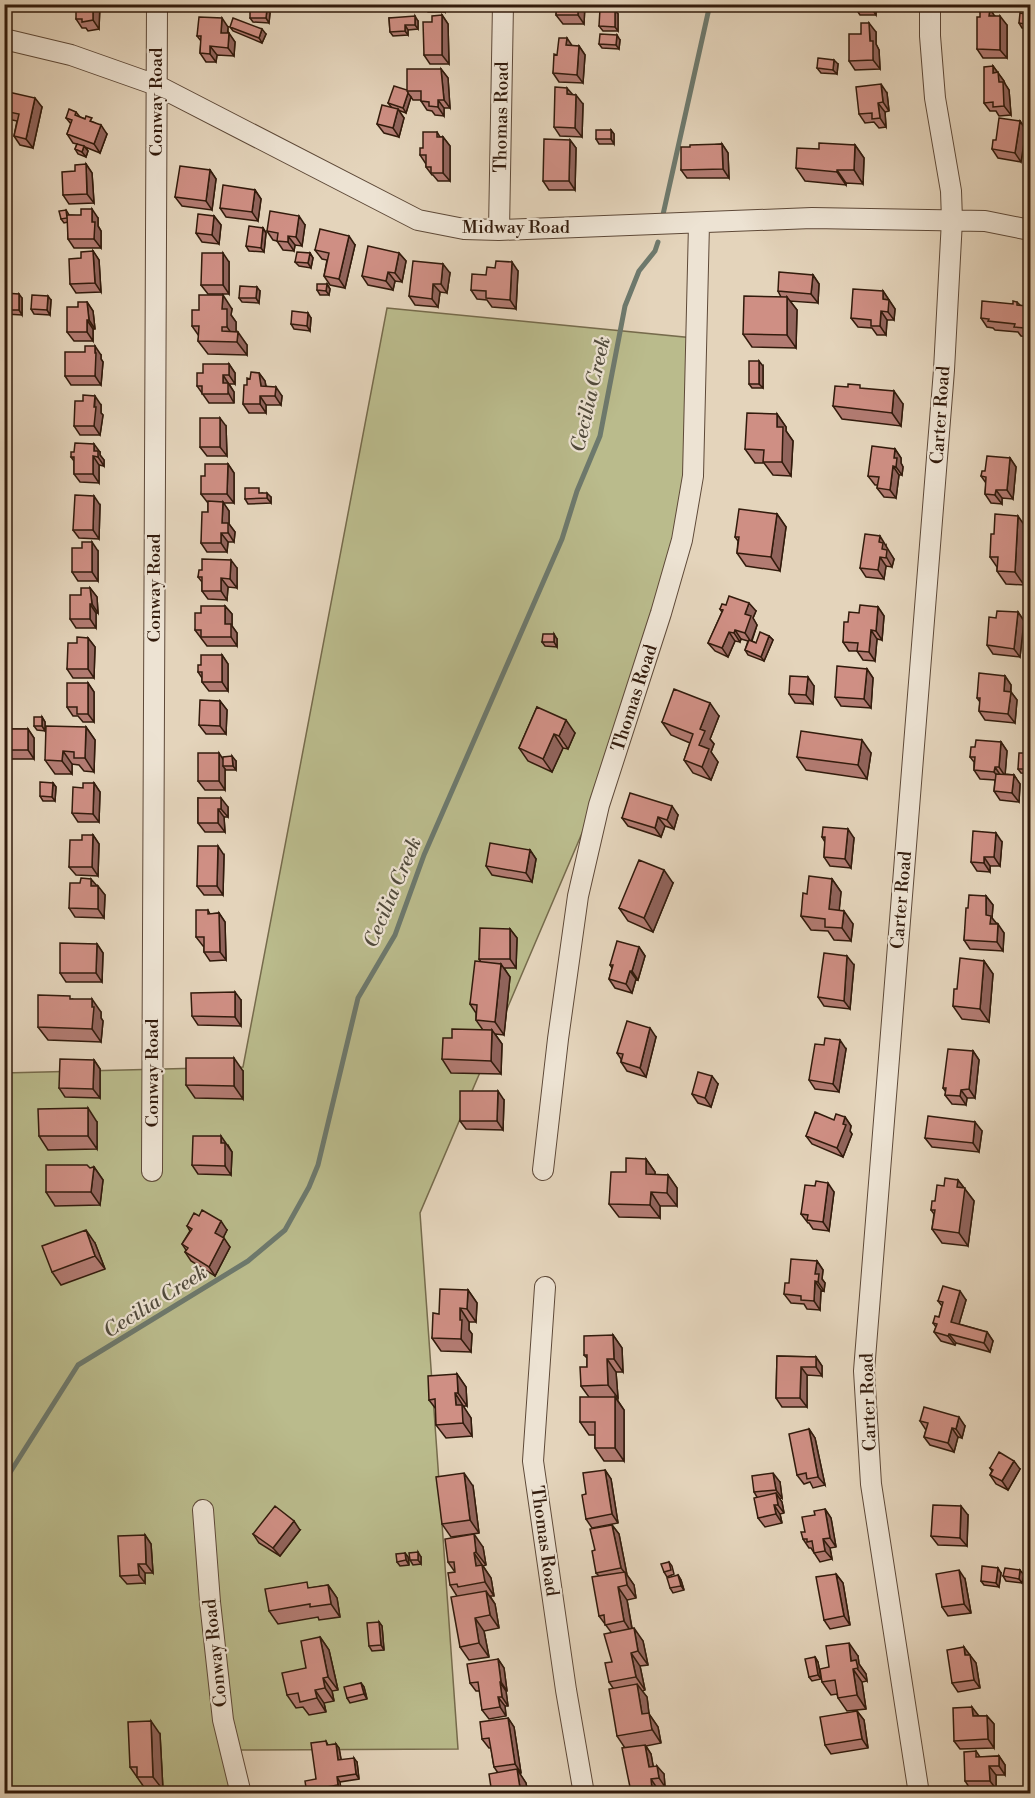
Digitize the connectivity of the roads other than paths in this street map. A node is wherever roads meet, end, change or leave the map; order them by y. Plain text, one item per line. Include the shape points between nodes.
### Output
1 (157, 4) edge
2 (503, 4) edge
3 (930, 4) edge
4 (4, 39) edge
5 (156, 85) junction
6 (952, 219) junction
7 (699, 224) junction
8 (499, 230) junction
9 (1030, 230) edge
10 (152, 1170) dead end
11 (543, 1170) dead end
12 (544, 1287) dead end
13 (203, 1510) dead end
14 (241, 1794) edge
15 (584, 1794) edge
16 (920, 1794) edge

1 - 5 street, Conway Road
2 - 8 street, Thomas Road
3 - 6 street, Carter Road via 935,98
4 - 5 street, Midway Road via 71,55
5 - 8 street, Midway Road via 418,220 464,229
5 - 10 street, Conway Road
6 - 7 street, Midway Road via 812,218
6 - 9 street, Midway Road
6 - 16 street, Carter Road via 944,370 864,1371 872,1484
7 - 8 street, Midway Road
7 - 11 street, Thomas Road via 693,476 682,540 599,805 578,896
12 - 15 street, Thomas Road via 533,1461
13 - 14 street, Conway Road via 223,1720

